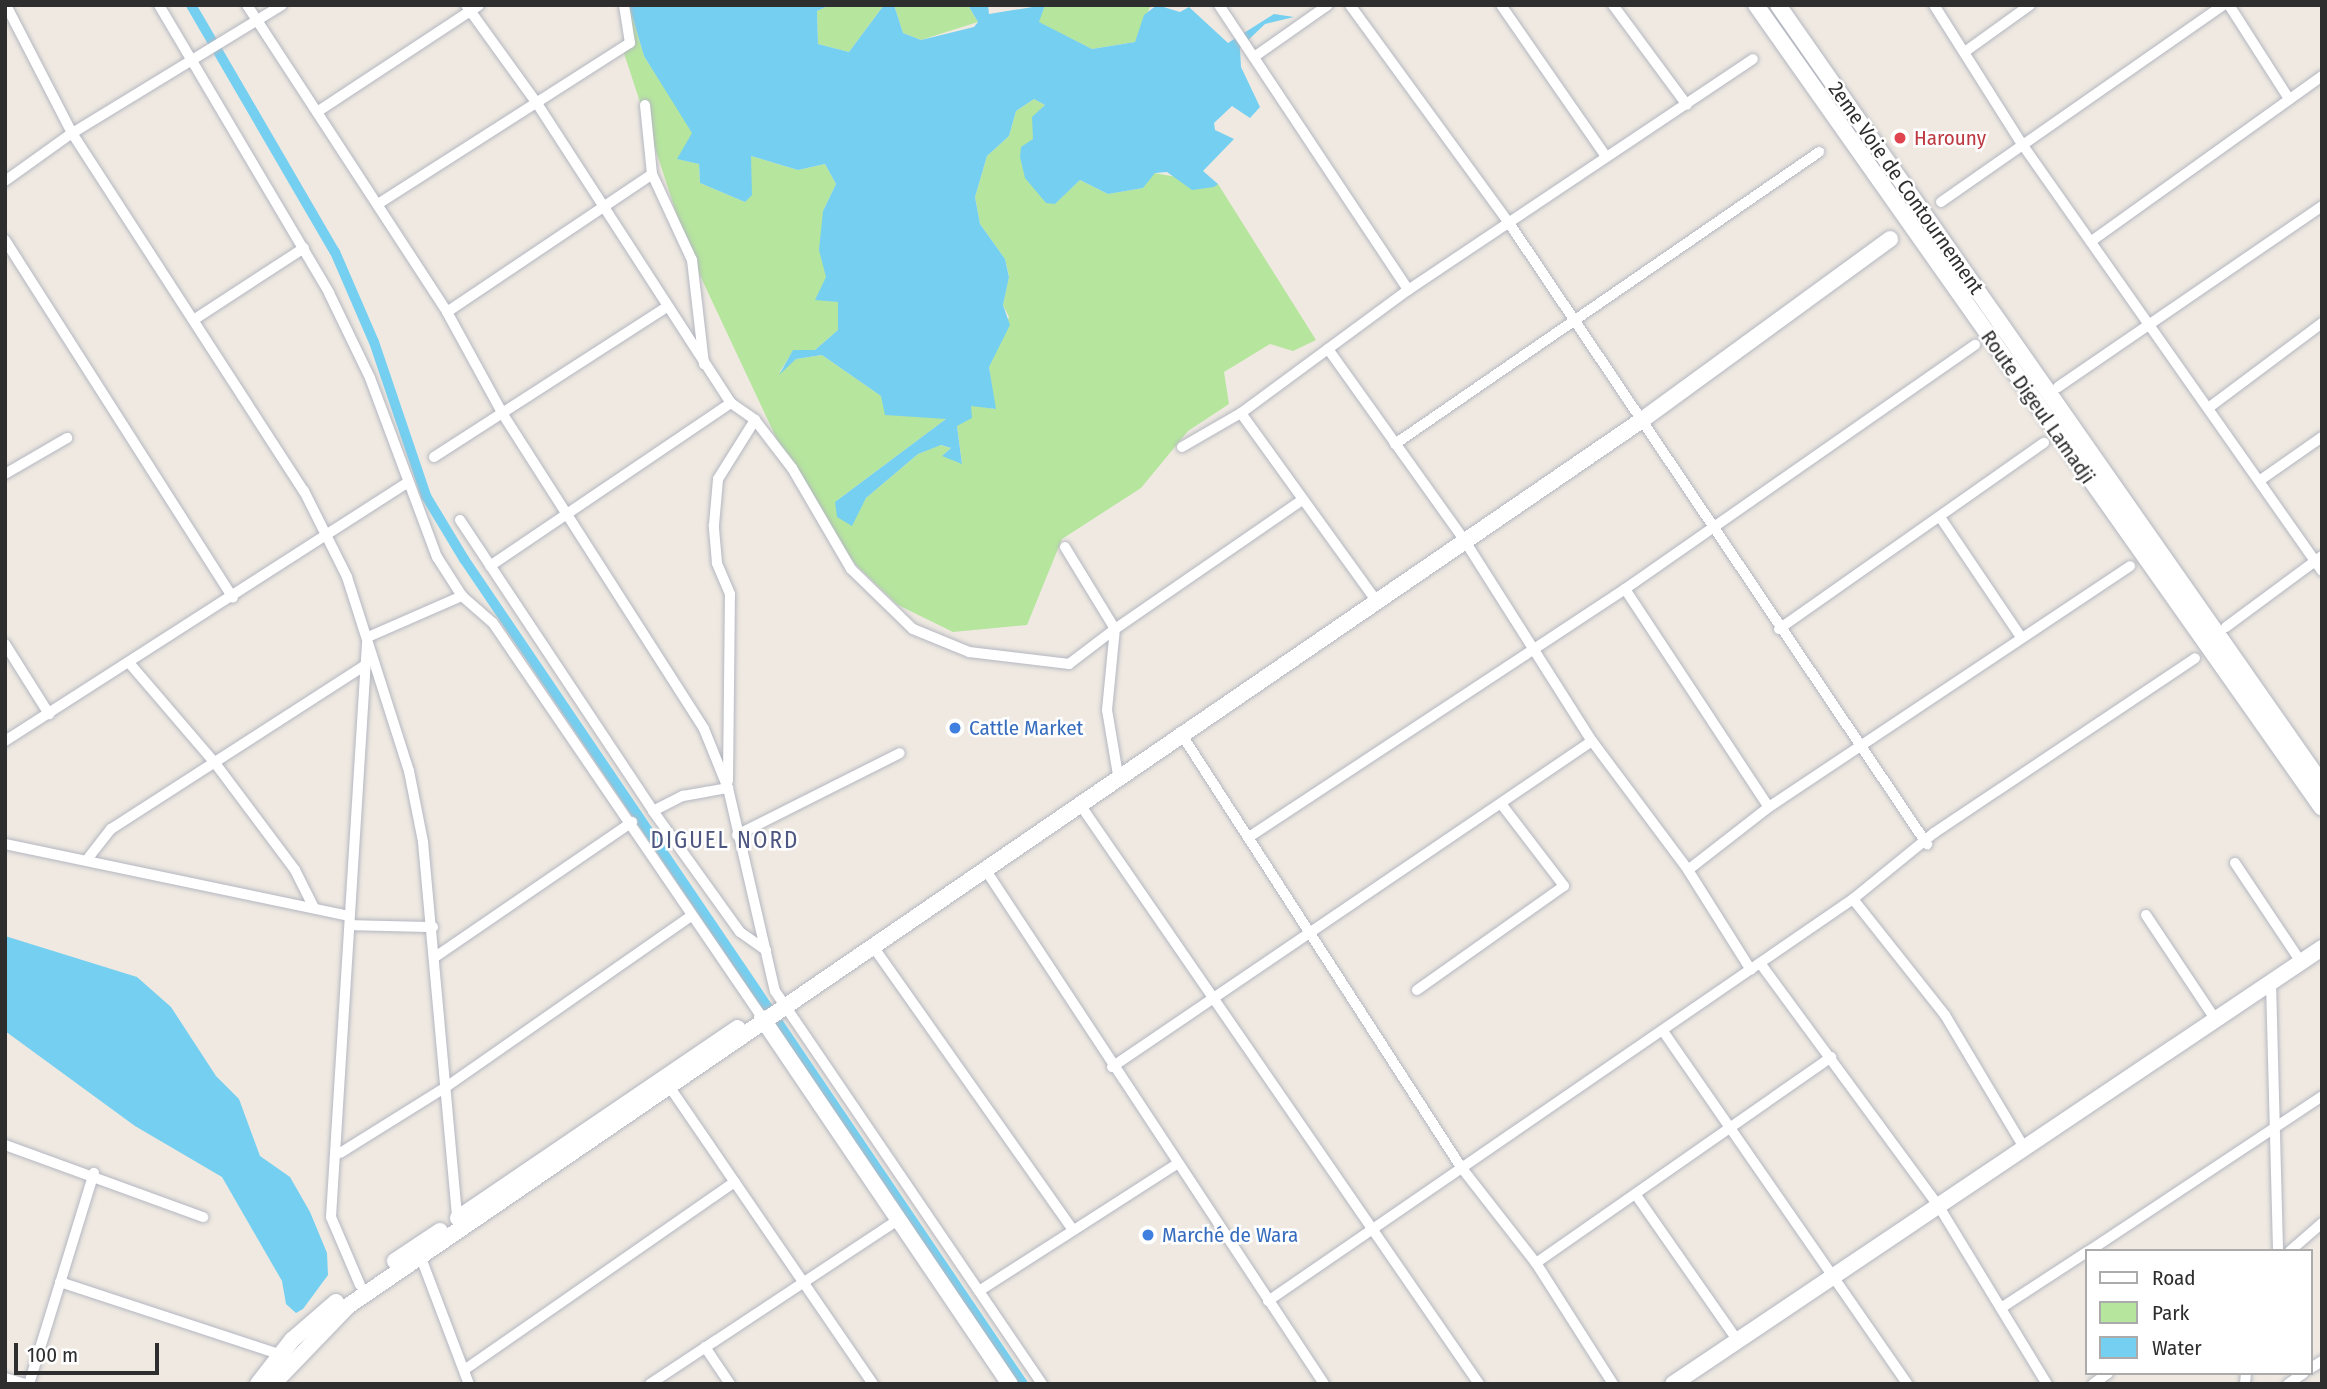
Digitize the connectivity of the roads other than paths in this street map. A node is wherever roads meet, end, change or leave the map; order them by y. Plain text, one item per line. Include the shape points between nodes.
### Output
1 (6, 5) edge
2 (159, 5) edge
3 (282, 5) edge
4 (624, 5) edge
5 (1219, 5) edge
6 (1328, 5) edge
7 (1350, 5) edge
8 (1501, 5) edge
9 (1613, 5) edge
10 (1756, 5) edge
11 (1778, 5) edge
12 (1934, 5) edge
13 (2030, 5) edge
14 (2223, 5) edge
15 (2229, 5) edge
16 (249, 6) edge
17 (471, 7) edge
18 (258, 21) junction
19 (10, 25) edge
20 (235, 29) junction
21 (1966, 51) junction
22 (191, 55) junction
23 (1254, 57) junction
24 (1753, 59) dead end
25 (2322, 76) edge
26 (2289, 99) junction
27 (645, 104) dead end
28 (538, 105) junction
29 (1687, 105) junction
30 (317, 112) junction
31 (72, 134) junction
32 (2022, 144) junction
33 (1819, 152) dead end
34 (1605, 155) junction
35 (653, 174) junction
36 (5, 181) edge
37 (1941, 202) dead end
38 (378, 204) junction
39 (2322, 206) edge
40 (600, 209) junction
41 (1509, 223) junction
42 (1890, 239) dead end
43 (5, 240) edge
44 (2093, 240) junction
45 (304, 248) junction
46 (1408, 290) junction
47 (665, 308) junction
48 (447, 312) junction
49 (1573, 317) junction
50 (194, 319) junction
51 (2322, 323) edge
52 (2149, 325) junction
53 (1975, 345) dead end
54 (1328, 349) junction
55 (704, 365) junction
56 (2058, 387) dead end
57 (731, 403) junction
58 (2211, 406) junction
59 (1241, 413) junction
60 (504, 416) junction
61 (755, 420) junction
62 (1642, 420) junction
63 (2322, 437) edge
64 (67, 438) dead end
65 (2044, 443) dead end
66 (1395, 444) junction
67 (1182, 447) dead end
68 (434, 457) dead end
69 (5, 474) edge
70 (2259, 481) junction
71 (407, 483) junction
72 (1302, 500) junction
73 (568, 512) junction
74 (1940, 517) junction
75 (460, 520) dead end
76 (1711, 527) junction
77 (330, 534) junction
78 (1463, 538) junction
79 (1065, 547) dead end
80 (2320, 563) edge
81 (490, 566) junction
82 (2130, 566) dead end
83 (1625, 589) junction
84 (462, 596) junction
85 (233, 598) junction
86 (1375, 599) junction
87 (2226, 627) dead end
88 (1115, 629) junction
89 (1779, 629) junction
90 (368, 637) junction
91 (2021, 638) junction
92 (5, 644) edge
93 (1534, 651) junction
94 (2195, 658) dead end
95 (131, 665) junction
96 (365, 666) junction
97 (49, 714) junction
98 (1180, 732) junction
99 (5, 741) edge
100 (1592, 741) junction
101 (1863, 745) junction
102 (900, 753) dead end
103 (215, 763) junction
104 (1118, 775) junction
105 (2322, 784) edge
106 (728, 788) junction
107 (1079, 803) junction
108 (1502, 805) junction
109 (1769, 807) junction
110 (2322, 808) edge
111 (653, 811) junction
112 (632, 822) junction
113 (737, 835) junction
114 (1249, 837) junction
115 (5, 844) edge
116 (1927, 844) junction
117 (89, 857) junction
118 (2235, 863) dead end
119 (985, 869) junction
120 (1688, 870) junction
121 (1853, 899) junction
122 (314, 908) junction
123 (2146, 915) dead end
124 (691, 916) junction
125 (350, 921) junction
126 (433, 927) junction
127 (1311, 934) junction
128 (872, 945) junction
129 (2322, 948) edge
130 (766, 950) junction
131 (435, 957) junction
132 (2301, 962) junction
133 (1755, 966) junction
134 (2271, 982) junction
135 (1417, 989) dead end
136 (1216, 999) junction
137 (773, 1011) junction
138 (2215, 1019) junction
139 (1663, 1031) junction
140 (1830, 1058) junction
141 (1112, 1067) junction
142 (446, 1087) junction
143 (671, 1089) junction
144 (2322, 1096) edge
145 (1728, 1128) junction
146 (2277, 1128) junction
147 (5, 1146) edge
148 (2023, 1146) junction
149 (340, 1153) junction
150 (1175, 1165) junction
151 (1461, 1167) junction
152 (94, 1173) junction
153 (735, 1182) junction
154 (1636, 1195) junction
155 (1938, 1205) junction
156 (203, 1217) dead end
157 (898, 1219) junction
158 (2322, 1223) edge
159 (458, 1225) junction
160 (1375, 1227) junction
161 (1073, 1229) junction
162 (2091, 1249) edge
163 (2278, 1249) edge
164 (2292, 1249) edge
165 (420, 1251) junction
166 (2086, 1252) edge
167 (1536, 1263) junction
168 (1835, 1277) junction
169 (801, 1280) junction
170 (60, 1282) junction
171 (360, 1285) junction
172 (979, 1291) junction
173 (1268, 1301) junction
174 (345, 1302) junction
175 (2001, 1308) junction
176 (1738, 1341) junction
177 (296, 1345) junction
178 (705, 1348) junction
179 (279, 1354) junction
180 (467, 1368) junction
181 (5, 1378) edge
182 (1903, 1382) edge
183 (27, 1384) edge
184 (258, 1384) edge
185 (273, 1384) edge
186 (469, 1384) edge
187 (650, 1384) edge
188 (730, 1384) edge
189 (873, 1384) edge
190 (1010, 1384) edge
191 (1042, 1384) edge
192 (1324, 1384) edge
193 (1479, 1384) edge
194 (1613, 1384) edge
195 (1674, 1384) edge
196 (2047, 1384) edge

1 - 19 street
2 - 22 street
3 - 18 street
4 - 28 street via 630,43
5 - 23 street
6 - 23 street
7 - 41 street
8 - 34 street
9 - 29 street
10 - 110 street, Route Digeul Lamadji
11 - 105 street, 2eme Voie de Contournement
12 - 21 street
13 - 21 street
14 - 32 street
15 - 26 street
16 - 18 street
16 - 20 street
17 - 28 street
17 - 30 street
18 - 20 street
18 - 30 street
19 - 31 street
20 - 22 street
21 - 32 street
22 - 31 street
22 - 45 street
23 - 46 street
24 - 29 street
25 - 26 street
26 - 44 street
27 - 35 street
28 - 38 street
28 - 40 street
29 - 34 street
30 - 38 street
31 - 36 street
31 - 50 street
32 - 37 street
32 - 44 street
33 - 49 street
34 - 41 street
35 - 40 street
35 - 55 street via 692,260
38 - 48 street
39 - 52 street
40 - 47 street
40 - 48 street
41 - 46 street
41 - 49 street
42 - 62 street
43 - 85 street
44 - 52 street
45 - 50 street
45 - 71 street via 370,378
46 - 54 street
47 - 55 street
47 - 60 street
48 - 60 street
49 - 62 street
49 - 66 street
50 - 77 street
51 - 58 street
52 - 56 street
52 - 58 street
53 - 76 street
54 - 59 street
54 - 66 street
55 - 57 street
57 - 61 street
57 - 73 street
58 - 70 street
59 - 67 street
59 - 72 street
60 - 68 street
60 - 73 street
61 - 88 street via 792,468 851,569 913,629 969,652 1069,664
61 - 106 street via 717,491 717,564 730,594
62 - 76 street
62 - 78 street
63 - 70 street
64 - 69 street
65 - 74 street
66 - 78 street
70 - 80 street
71 - 77 street
71 - 84 street via 419,522
72 - 86 street
72 - 88 street
73 - 81 street
73 - 106 street via 704,729
74 - 89 street
74 - 91 street
75 - 81 street
76 - 83 street
76 - 89 street
77 - 85 street
77 - 90 street
78 - 86 street
78 - 93 street
79 - 88 street
80 - 87 street
81 - 111 street
82 - 91 street
83 - 93 street
83 - 109 street
84 - 90 street
84 - 112 street via 493,623
85 - 95 street
86 - 98 street
88 - 104 street via 1107,710
89 - 101 street
90 - 96 street
90 - 126 street via 409,771
91 - 101 street
92 - 97 street
93 - 100 street
93 - 114 street
94 - 116 street via 1934,833
95 - 97 street
95 - 103 street
96 - 103 street
96 - 125 street
97 - 99 street
98 - 104 street
98 - 114 street
100 - 108 street
100 - 120 street
101 - 109 street
101 - 116 street
102 - 113 street
103 - 117 street via 111,828
103 - 122 street via 295,870
104 - 107 street
106 - 111 street via 683,796
106 - 113 street
107 - 119 street
107 - 136 street
108 - 127 street
108 - 135 street via 1564,886
109 - 120 street
111 - 130 street via 740,932
112 - 124 street
112 - 131 street
113 - 130 street
114 - 127 street
115 - 117 street
116 - 121 street
117 - 122 street
118 - 132 street
119 - 128 street
119 - 141 street
120 - 133 street
121 - 133 street
121 - 148 street via 1945,1015
122 - 125 street
123 - 138 street
124 - 137 street
124 - 142 street
125 - 126 street
125 - 149 street
126 - 131 street
127 - 136 street
127 - 151 street
128 - 137 street
128 - 161 street
129 - 132 street
130 - 137 street via 775,991
131 - 142 street
132 - 134 street
133 - 139 street
133 - 140 street
134 - 138 street
134 - 146 street
136 - 141 street
136 - 160 street
137 - 143 street
137 - 157 street
137 - 159 street via 748,1021
137 - 172 street
138 - 148 street
139 - 145 street
139 - 151 street
140 - 145 street
140 - 155 street
141 - 150 street
142 - 149 street
142 - 159 street
143 - 153 street
143 - 159 street
144 - 146 street
145 - 154 street
145 - 168 street
146 - 162 street
146 - 163 street
147 - 152 street
148 - 155 street
149 - 171 street via 333,1231
150 - 161 street
150 - 173 street
151 - 160 street
151 - 167 street
152 - 156 street
152 - 170 street
153 - 169 street
153 - 180 street
154 - 167 street
154 - 176 street
155 - 168 street
155 - 175 street
157 - 169 street
157 - 190 street
158 - 164 street
159 - 165 street
160 - 173 street
160 - 193 street
161 - 172 street
165 - 171 street
165 - 174 street
165 - 180 street
166 - 175 street
167 - 194 street
168 - 176 street
168 - 182 street
169 - 178 street
169 - 189 street
170 - 179 street
170 - 183 street
171 - 174 street
172 - 191 street
173 - 192 street
174 - 177 street
175 - 196 street
176 - 195 street
177 - 179 street
177 - 185 street
178 - 187 street
178 - 188 street
179 - 184 street
180 - 186 street
181 - 183 street

